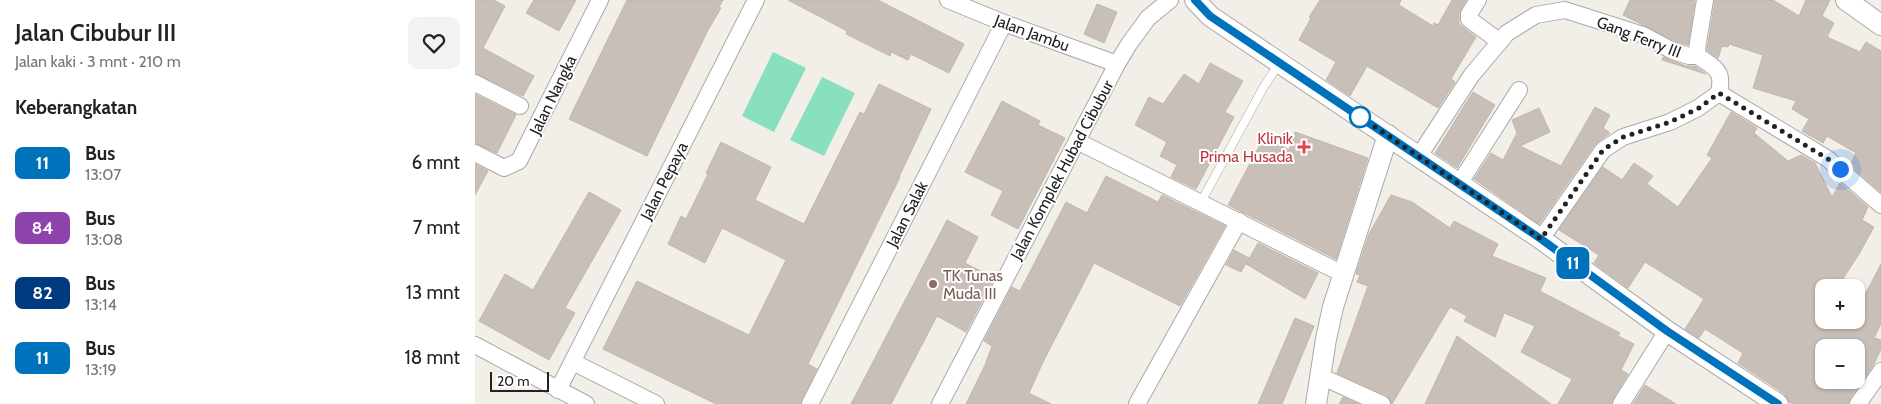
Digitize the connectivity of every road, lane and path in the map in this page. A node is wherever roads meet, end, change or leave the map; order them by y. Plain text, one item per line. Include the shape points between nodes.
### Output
1 (600, 0) edge
2 (756, 0) edge
3 (948, 0) edge
4 (1170, 0) edge
5 (1195, 0) edge
6 (1478, 0) edge
7 (1705, 0) edge
8 (1857, 3) edge
9 (1004, 24) junction
10 (1881, 25) edge
11 (1500, 42) junction
12 (1698, 56) junction
13 (1279, 63) junction
14 (1117, 64) junction
15 (475, 83) edge
16 (1519, 90) dead end
17 (1719, 93) junction
18 (520, 106) dead end
19 (1388, 135) junction
20 (1077, 141) junction
21 (475, 153) edge
22 (1419, 156) junction
23 (1459, 184) junction
24 (1201, 202) junction
25 (1881, 204) edge
26 (1239, 221) junction
27 (1541, 239) junction
28 (1333, 269) dead end
29 (1667, 331) junction
30 (475, 345) edge
31 (573, 362) junction
32 (1881, 371) edge
33 (1320, 376) junction
34 (558, 390) junction
35 (586, 404) edge
36 (656, 404) edge
37 (811, 404) edge
38 (940, 404) edge
39 (1137, 404) edge
40 (1316, 404) edge
41 (1382, 404) edge
42 (1621, 404) edge
43 (1778, 404) edge
44 (1858, 404) edge

1 - 21 street, Jalan Nangka via 519,161 504,168
2 - 31 street, Jalan Pepaya
3 - 9 street, Jalan Jambu
4 - 14 street, Jalan Komplek Hubad Cibubur via 1148,18
5 - 13 street via 1210,16
6 - 11 street via 1469,18
7 - 12 street
8 - 10 street
9 - 14 street, Jalan Jambu
9 - 37 street, Jalan Salak
11 - 12 street, Gang Ferry III via 1507,33 1536,14 1565,10 1643,35 1673,51
11 - 22 street, Gang Ferry III via 1471,76
12 - 17 street via 1719,73
13 - 19 street
13 - 24 lane
14 - 20 street, Jalan Komplek Hubad Cibubur
15 - 18 street
16 - 23 street
17 - 25 street via 1828,159
17 - 27 street via 1699,108 1670,122 1623,137 1603,150
19 - 22 street
19 - 33 street via 1333,307
20 - 24 street
20 - 38 street, Jalan Komplek Hubad Cibubur
22 - 23 street
23 - 27 street
24 - 26 street
26 - 28 street
26 - 39 street
27 - 29 street
29 - 42 street
29 - 43 street
30 - 34 street
31 - 34 street, Jalan Pepaya
31 - 36 street
32 - 44 street
33 - 40 street
33 - 41 street
34 - 35 street

